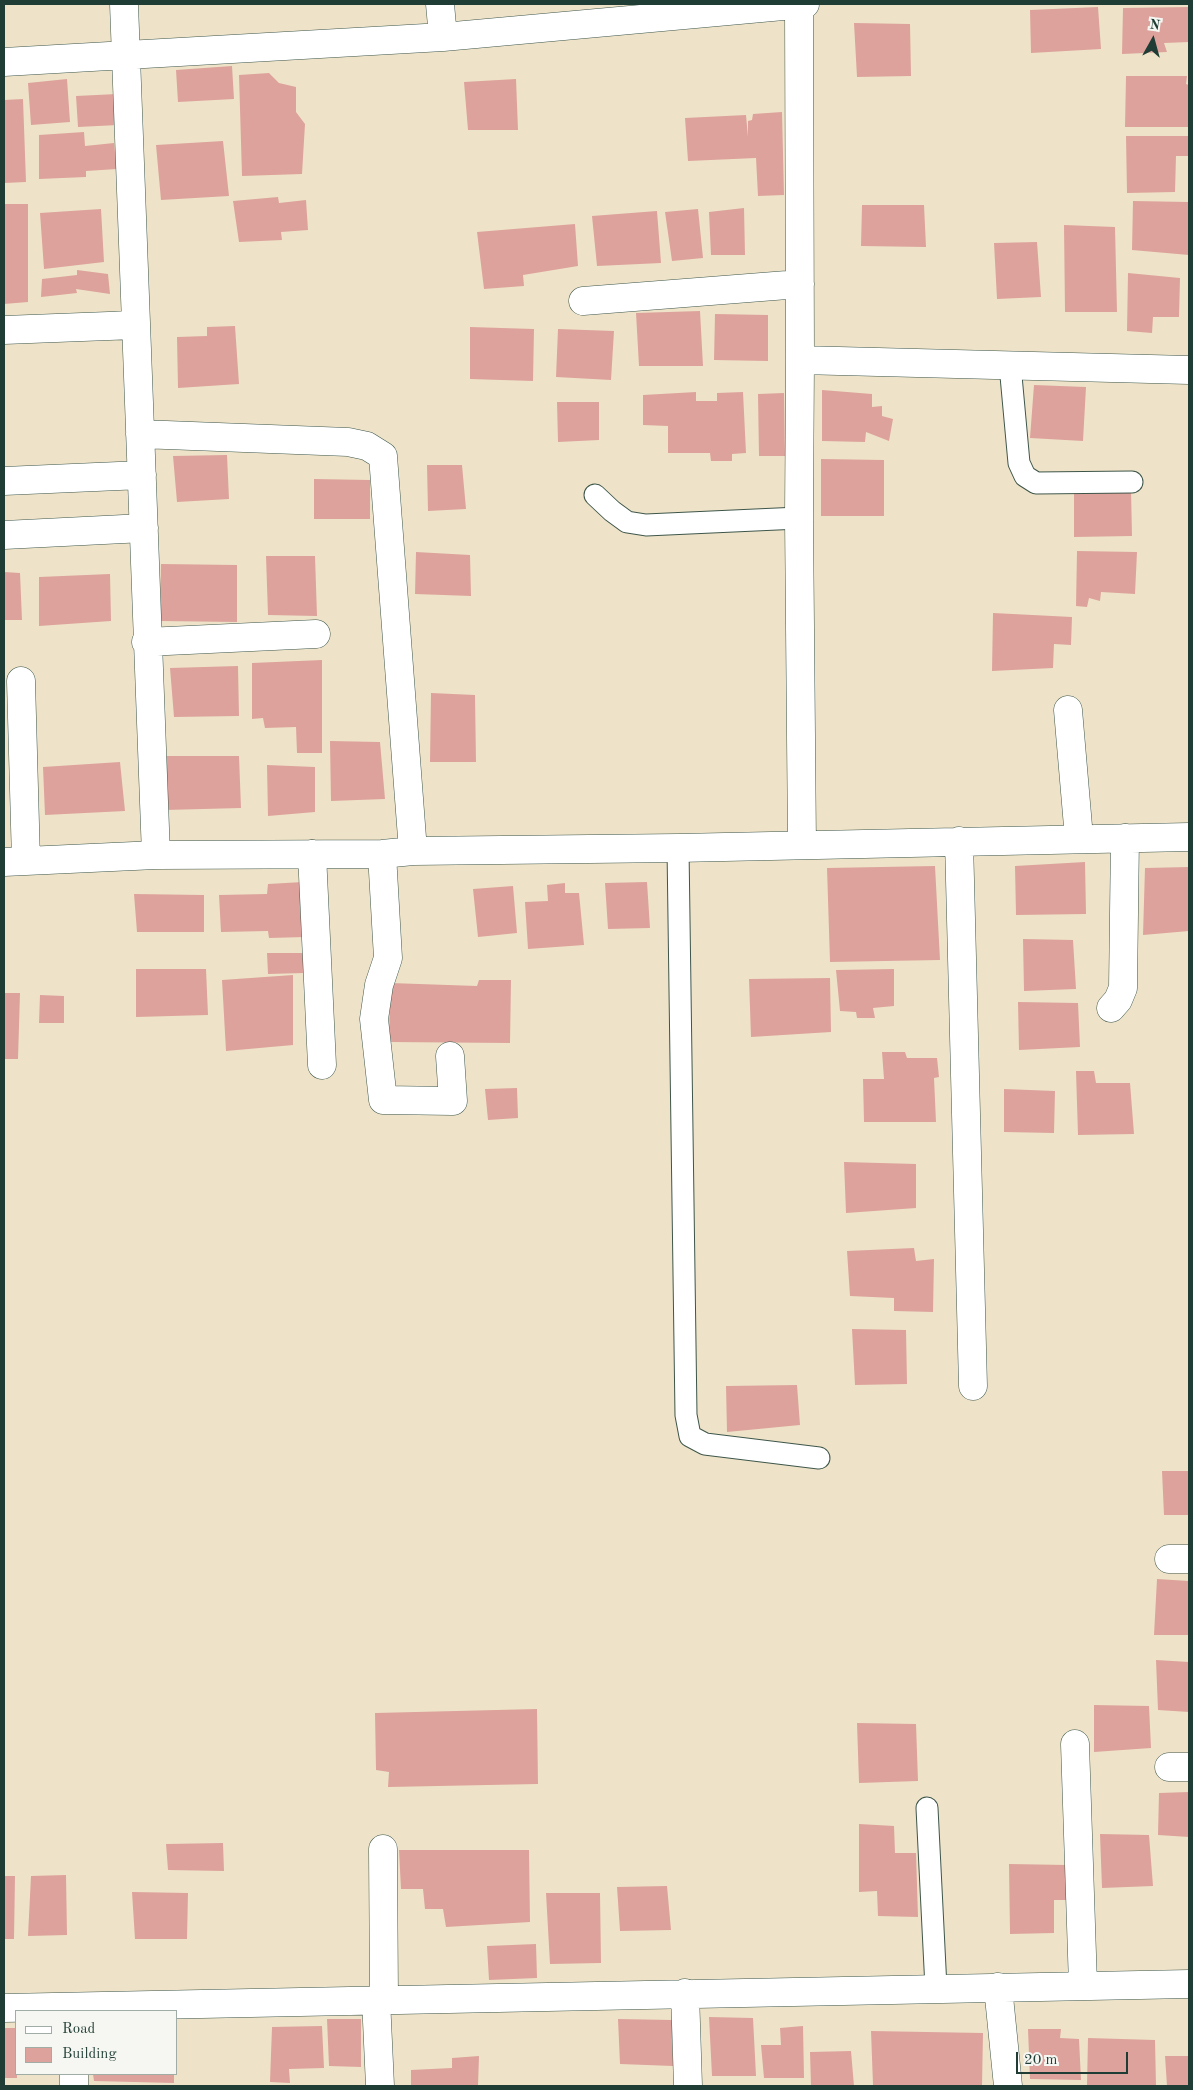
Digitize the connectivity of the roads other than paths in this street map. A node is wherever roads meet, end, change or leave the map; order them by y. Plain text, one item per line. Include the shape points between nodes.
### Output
1 (124, 4) edge
2 (440, 4) edge
3 (800, 4) edge
4 (806, 4) edge
5 (607, 13) edge
6 (443, 37) junction
7 (128, 55) junction
8 (4, 62) edge
9 (800, 284) junction
10 (582, 301) dead end
11 (135, 325) junction
12 (4, 330) edge
13 (800, 360) junction
14 (1010, 365) junction
15 (1189, 370) edge
16 (140, 434) junction
17 (142, 475) junction
18 (4, 481) edge
19 (1132, 482) dead end
20 (595, 495) dead end
21 (799, 518) junction
22 (144, 528) junction
23 (4, 536) edge
24 (316, 634) dead end
25 (146, 642) junction
26 (21, 682) dead end
27 (1068, 710) dead end
28 (1189, 837) edge
29 (1079, 838) junction
30 (1125, 838) junction
31 (959, 841) junction
32 (802, 845) junction
33 (678, 848) junction
34 (413, 851) junction
35 (312, 854) junction
36 (382, 854) junction
37 (156, 855) junction
38 (15, 861) edge
39 (1111, 1008) dead end
40 (450, 1056) dead end
41 (322, 1065) dead end
42 (973, 1386) dead end
43 (819, 1458) dead end
44 (1075, 1744) dead end
45 (928, 1808) dead end
46 (383, 1849) dead end
47 (1189, 1984) edge
48 (1082, 1986) junction
49 (998, 1987) junction
50 (936, 1988) junction
51 (685, 1993) junction
52 (380, 1999) junction
53 (4, 2008) edge
54 (72, 2009) edge
55 (380, 2086) edge
56 (688, 2086) edge
57 (1008, 2086) edge

1 - 7 street
2 - 6 street
3 - 4 street
3 - 5 street
3 - 9 street
5 - 6 street
6 - 7 street
7 - 8 street
7 - 11 street
9 - 10 street
9 - 13 street
11 - 12 street
11 - 16 street
13 - 14 street
13 - 21 street
14 - 15 street
14 - 19 lane via 1019,463 1026,476 1036,483
16 - 17 street
16 - 34 street via 348,442 367,446 383,456
17 - 18 street
17 - 22 street
20 - 21 lane via 627,522 646,525
21 - 32 street
22 - 23 street
22 - 25 street
24 - 25 street
25 - 37 street
26 - 38 street
27 - 29 street
28 - 30 street
29 - 30 street
29 - 31 street
30 - 39 street via 1123,988
31 - 32 street
31 - 42 street
32 - 33 street
33 - 34 street
33 - 43 lane via 686,1416 690,1436 705,1444
34 - 36 street
35 - 36 street
35 - 37 street
35 - 41 street
36 - 40 street via 388,958 379,985 374,1019 384,1100 453,1101
37 - 38 street
44 - 48 street
45 - 50 lane
46 - 52 street
47 - 48 street
48 - 49 street
49 - 50 street
49 - 57 street
50 - 51 street
51 - 52 street
51 - 56 street
52 - 54 street
52 - 55 street
53 - 54 street

